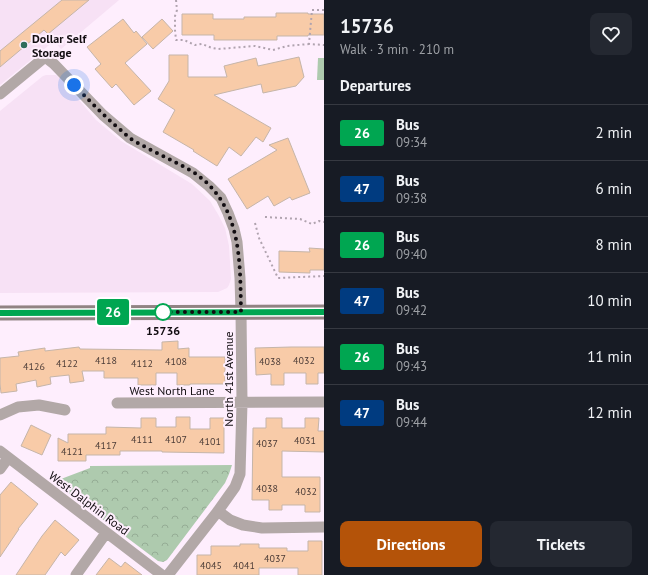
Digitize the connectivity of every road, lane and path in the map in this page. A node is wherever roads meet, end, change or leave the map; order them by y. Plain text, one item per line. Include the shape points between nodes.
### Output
1 (176, 0) edge
2 (324, 10) edge
3 (309, 44) junction
4 (324, 44) edge
5 (0, 94) edge
6 (265, 217) dead end
7 (324, 222) edge
8 (255, 223) dead end
9 (324, 276) edge
10 (241, 312) junction
11 (324, 312) edge
12 (0, 313) edge
13 (117, 402) dead end
14 (324, 402) edge
15 (242, 403) junction
16 (65, 410) dead end
17 (0, 415) edge
18 (4, 454) edge
19 (0, 469) edge
20 (218, 511) junction
21 (324, 527) edge
22 (106, 533) junction
23 (76, 575) edge
24 (162, 575) edge
25 (168, 575) edge

1 - 3 path via 176,40 218,49 255,46 273,50
2 - 3 path via 312,10
3 - 4 path
5 - 10 street, North 41st Avenue via 45,57 130,138 193,173 209,186 220,198 234,229
6 - 7 path via 300,219 312,224
8 - 9 path via 259,238 278,278
10 - 11 main road
10 - 12 main road
10 - 15 street, North 41st Avenue
13 - 15 street, West North Lane
14 - 15 street, West North Lane
15 - 20 street, North 41st Avenue via 240,474 235,487
16 - 17 street via 39,405 18,407
18 - 19 street
18 - 22 street, West Dalphin Road
20 - 21 street via 230,520 262,528
20 - 25 street, North 41st Avenue
22 - 23 street
22 - 24 street, West Dalphin Road

